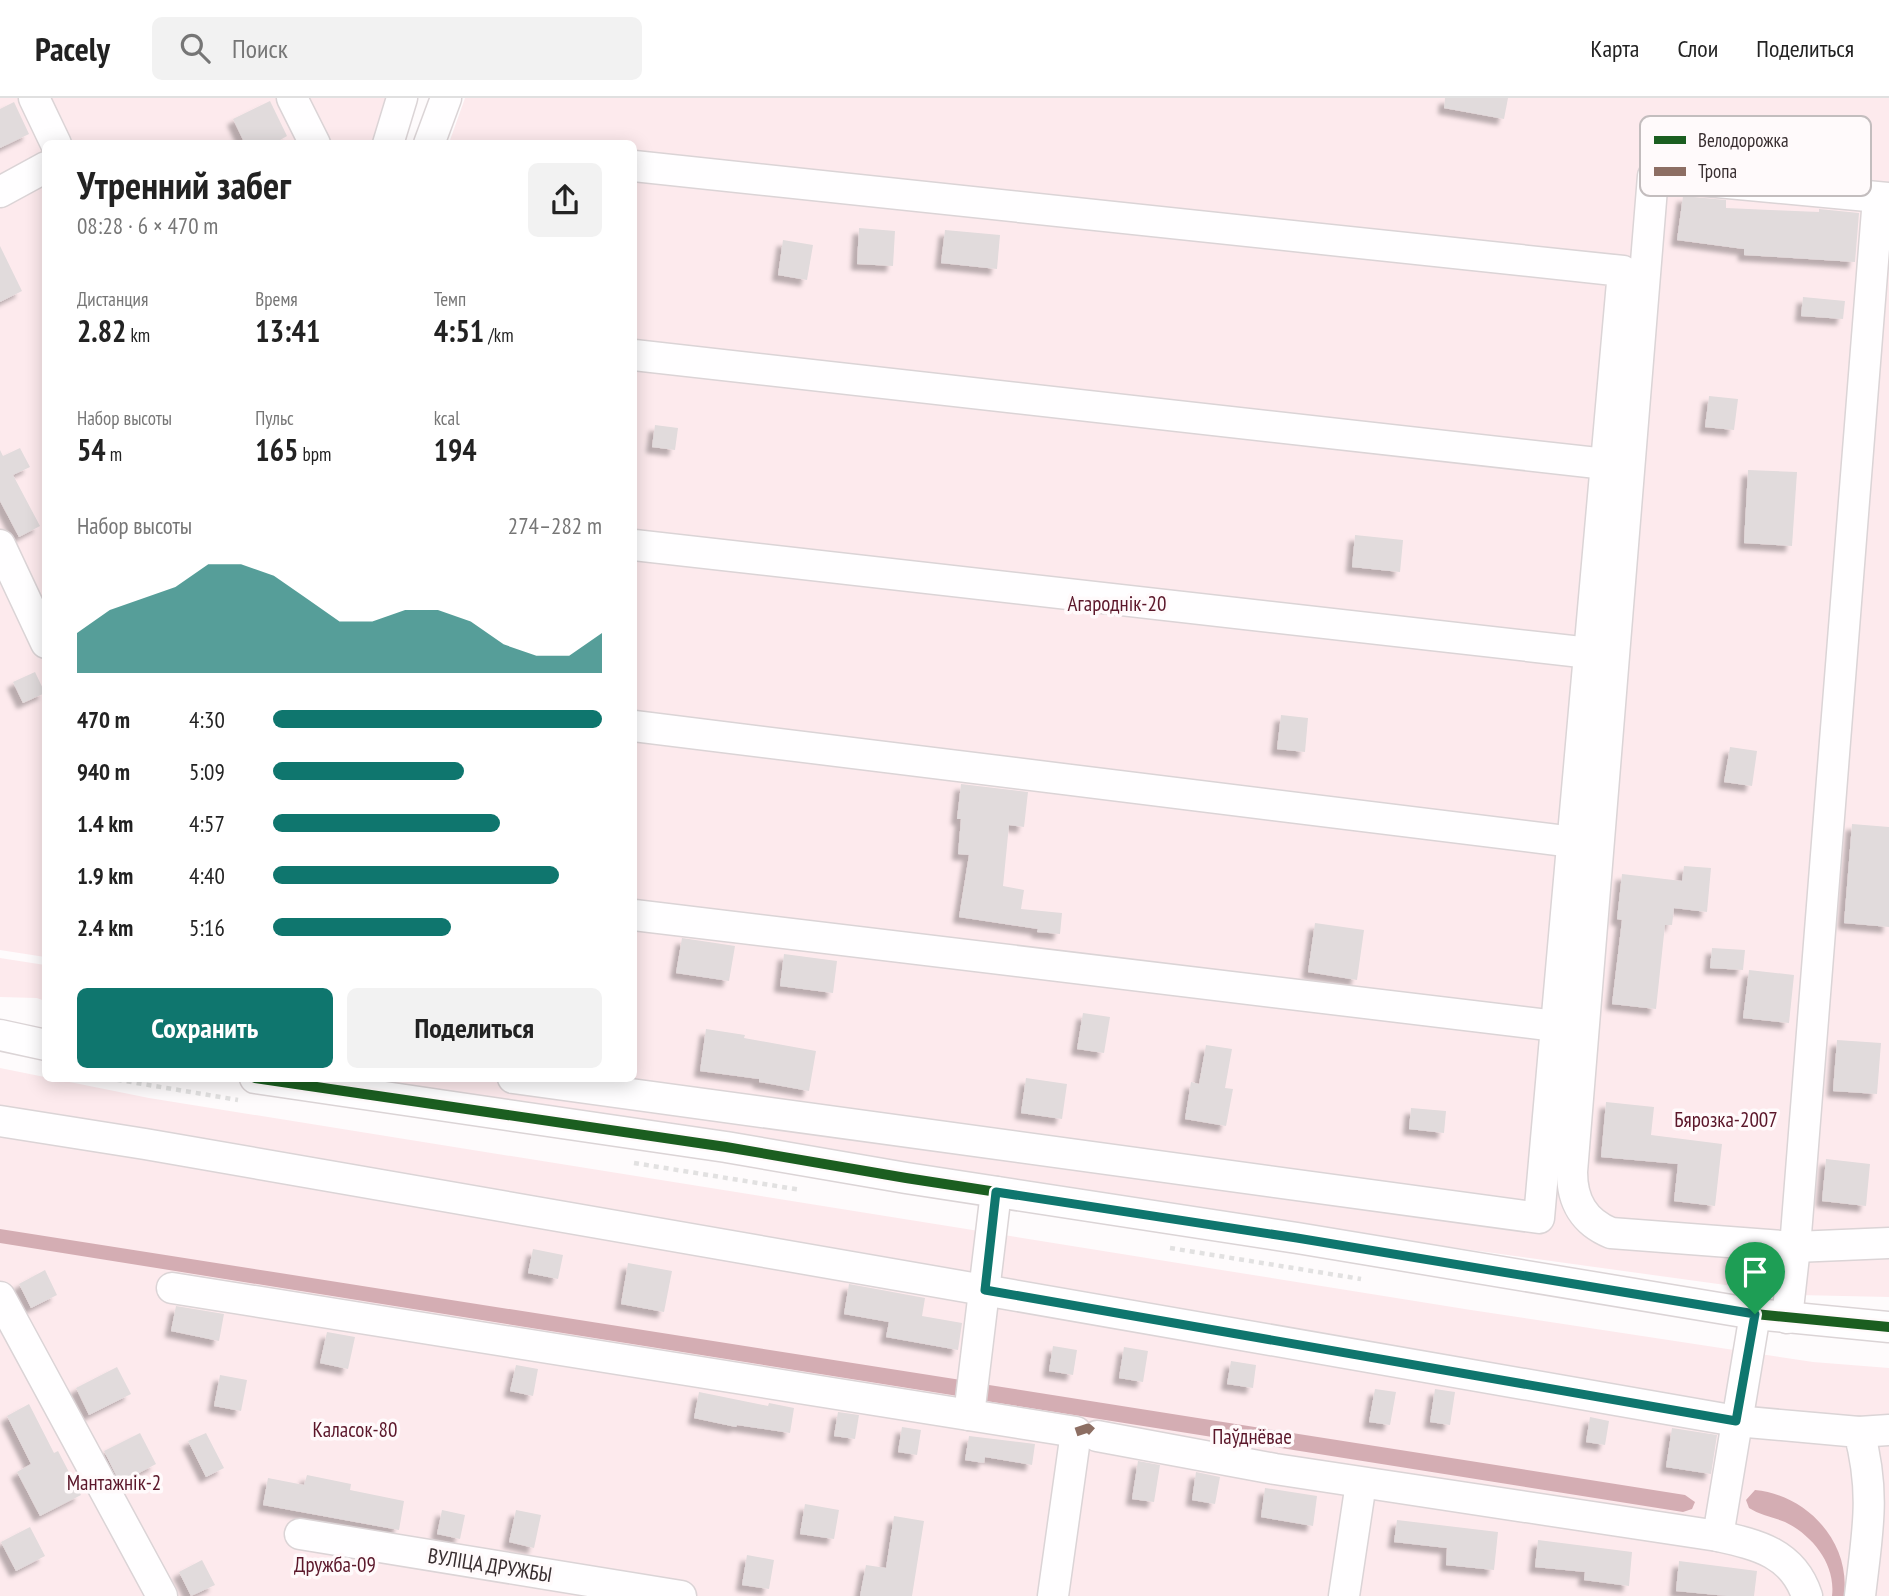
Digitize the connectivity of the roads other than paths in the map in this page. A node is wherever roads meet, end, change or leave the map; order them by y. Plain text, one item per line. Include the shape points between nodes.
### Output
1 (34, 98) edge
2 (292, 98) edge
3 (402, 98) edge
4 (446, 98) edge
5 (54, 140) edge
6 (313, 140) edge
7 (389, 140) edge
8 (430, 140) edge
9 (637, 166) edge
10 (42, 169) edge
11 (0, 192) edge
12 (1651, 196) edge
13 (1863, 196) edge
14 (1884, 198) edge
15 (637, 355) edge
16 (1606, 464) junction
17 (0, 545) edge
18 (637, 545) edge
19 (42, 634) edge
20 (1590, 653) junction
21 (637, 726) edge
22 (1573, 842) junction
23 (637, 915) edge
24 (1556, 1026) junction
25 (0, 1035) edge
26 (42, 1044) edge
27 (282, 1082) edge
28 (542, 1082) edge
29 (0, 1121) edge
30 (996, 1192) junction
31 (1889, 1242) edge
32 (1794, 1247) junction
33 (172, 1288) dead end
34 (985, 1290) junction
35 (0, 1297) edge
36 (1755, 1314) junction
37 (1787, 1318) junction
38 (1889, 1327) edge
39 (969, 1415) junction
40 (1736, 1421) junction
41 (1889, 1430) edge
42 (1859, 1432) junction
43 (1097, 1436) dead end
44 (1361, 1483) junction
45 (300, 1534) dead end
46 (1718, 1536) junction
47 (162, 1596) edge
48 (681, 1596) edge
49 (1054, 1596) edge
50 (1345, 1596) edge
51 (1807, 1596) edge
52 (1860, 1596) edge

1 - 5 street
2 - 6 street
3 - 7 street
4 - 8 street
9 - 16 street via 1623,271
10 - 11 street
12 - 32 street via 1574,1145 1574,1197 1600,1229 1624,1236
13 - 14 street
14 - 32 street
15 - 16 street
16 - 20 street
17 - 19 street
18 - 20 street
20 - 22 street
21 - 22 street
22 - 24 street
23 - 24 street
24 - 28 street via 1539,1218
25 - 26 street
27 - 30 street
29 - 34 street
30 - 34 street
30 - 36 street
31 - 32 street
32 - 37 street
33 - 39 street
34 - 39 street
34 - 40 street
35 - 47 street
36 - 37 street
36 - 40 street
37 - 38 street
39 - 49 street via 1076,1432
40 - 42 street
40 - 46 street
41 - 42 street
42 - 52 street via 1871,1495
43 - 44 street
44 - 46 street
44 - 50 street
45 - 48 street, ВУЛІЦА ДРУЖБЫ
46 - 51 street via 1781,1558 1801,1580

